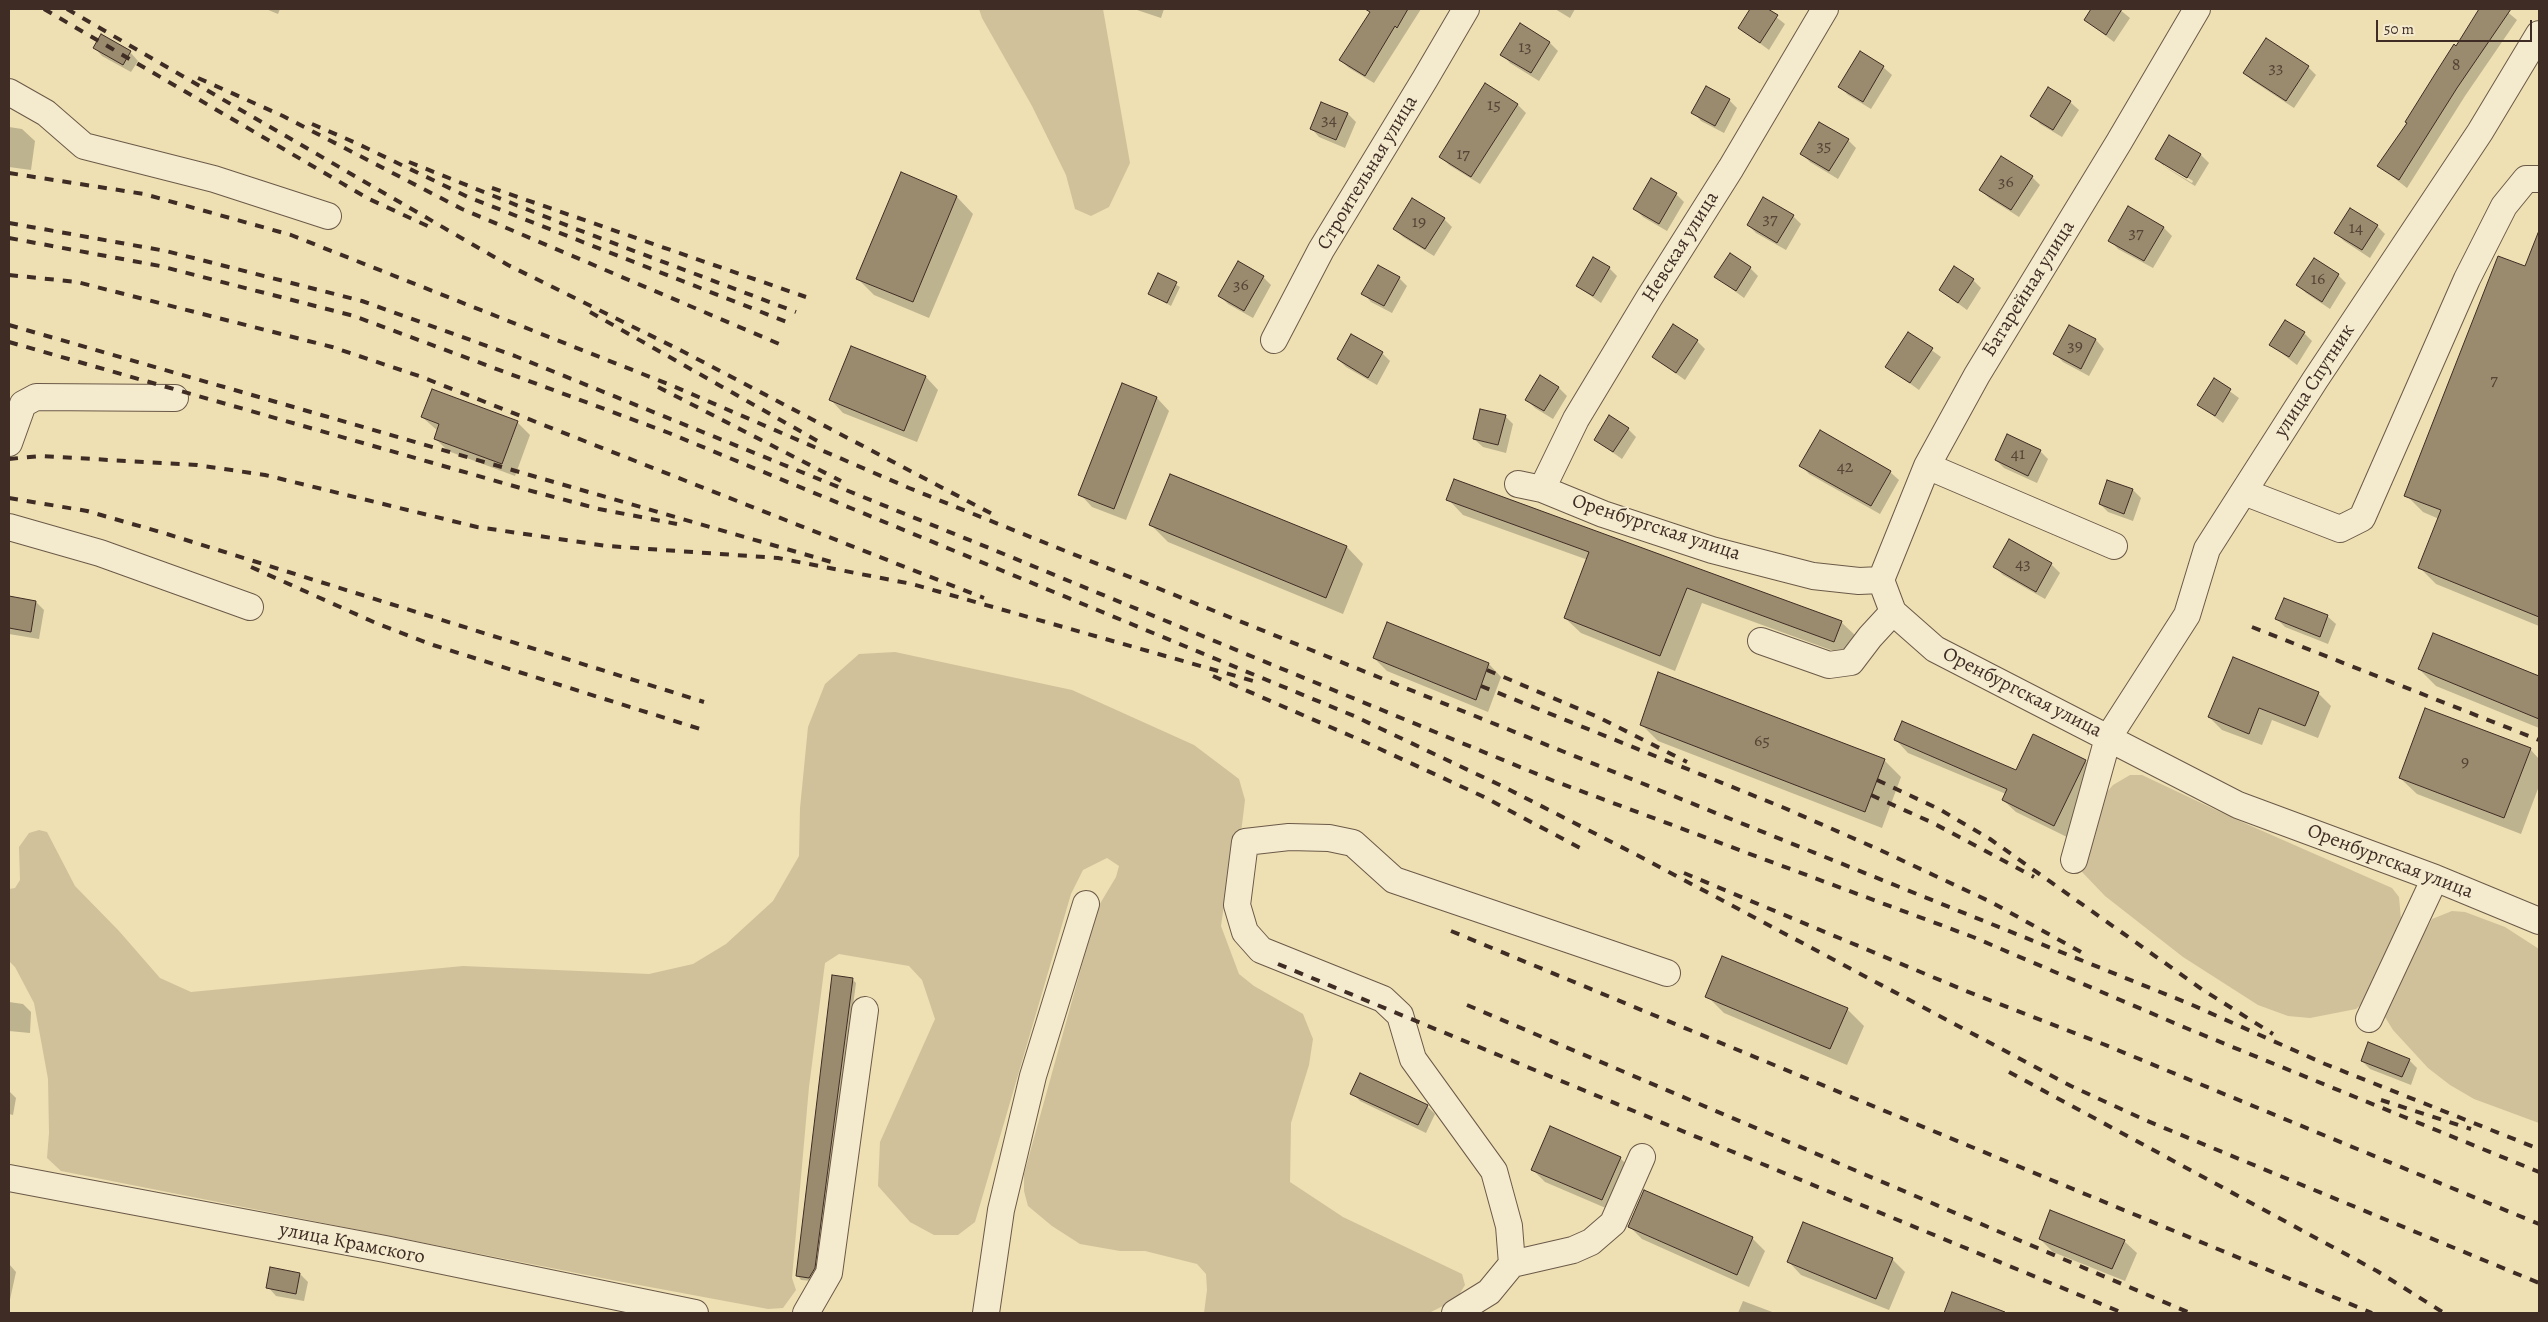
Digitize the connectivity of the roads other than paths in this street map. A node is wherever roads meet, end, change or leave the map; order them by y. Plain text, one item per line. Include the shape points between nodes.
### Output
1 (1466, 9) edge
2 (1825, 9) edge
3 (2197, 9) edge
4 (2539, 34) edge
5 (9, 92) edge
6 (2539, 179) edge
7 (328, 216) dead end
8 (1274, 340) dead end
9 (175, 398) dead end
10 (9, 442) edge
11 (1927, 466) junction
12 (1530, 486) joint
13 (2244, 492) junction
14 (9, 527) edge
15 (2114, 546) dead end
16 (1881, 580) junction
17 (250, 607) dead end
18 (1893, 612) junction
19 (1761, 641) dead end
20 (2108, 738) junction
21 (2074, 860) dead end
22 (2435, 878) junction
23 (1086, 904) dead end
24 (2539, 921) edge
25 (1667, 973) dead end
26 (865, 1010) dead end
27 (2369, 1019) dead end
28 (1642, 1157) dead end
29 (9, 1178) edge
30 (1512, 1264) junction
31 (695, 1313) edge
32 (806, 1313) edge
33 (986, 1313) edge
34 (1455, 1313) edge

1 - 8 street, Строительная улица via 1321,250
2 - 12 street, Невская улица via 1576,419
3 - 11 street, Батарейная улица via 1977,375
4 - 13 street, улица Спутник via 2480,132
5 - 7 street via 46,114 84,146 214,178
6 - 13 street via 2526,179 2504,206 2467,279 2362,518 2340,529
9 - 10 street via 36,397 23,404
11 - 15 street
11 - 16 street, Батарейная улица
12 - 16 street, Оренбургская улица via 1712,550 1813,576
13 - 20 street, улица Спутник via 2207,549 2187,615
14 - 17 street via 100,553
16 - 18 street, Оренбургская улица
18 - 19 street via 1870,636 1852,662 1829,665
18 - 20 street, Оренбургская улица via 1935,648
20 - 21 street, улица Спутник
20 - 22 street, Оренбургская улица via 2238,804
22 - 24 street, Оренбургская улица
22 - 27 street
23 - 33 street via 1033,1076 1005,1191
25 - 30 street via 1394,880 1353,843 1329,838 1289,837 1245,842 1237,905 1245,932 1261,950 1383,999 1400,1015 1413,1059 1494,1171 1509,1226
26 - 32 street via 829,1273
28 - 30 street via 1613,1224 1591,1242 1573,1250
29 - 31 street, улица Крамского
30 - 34 street via 1489,1292

